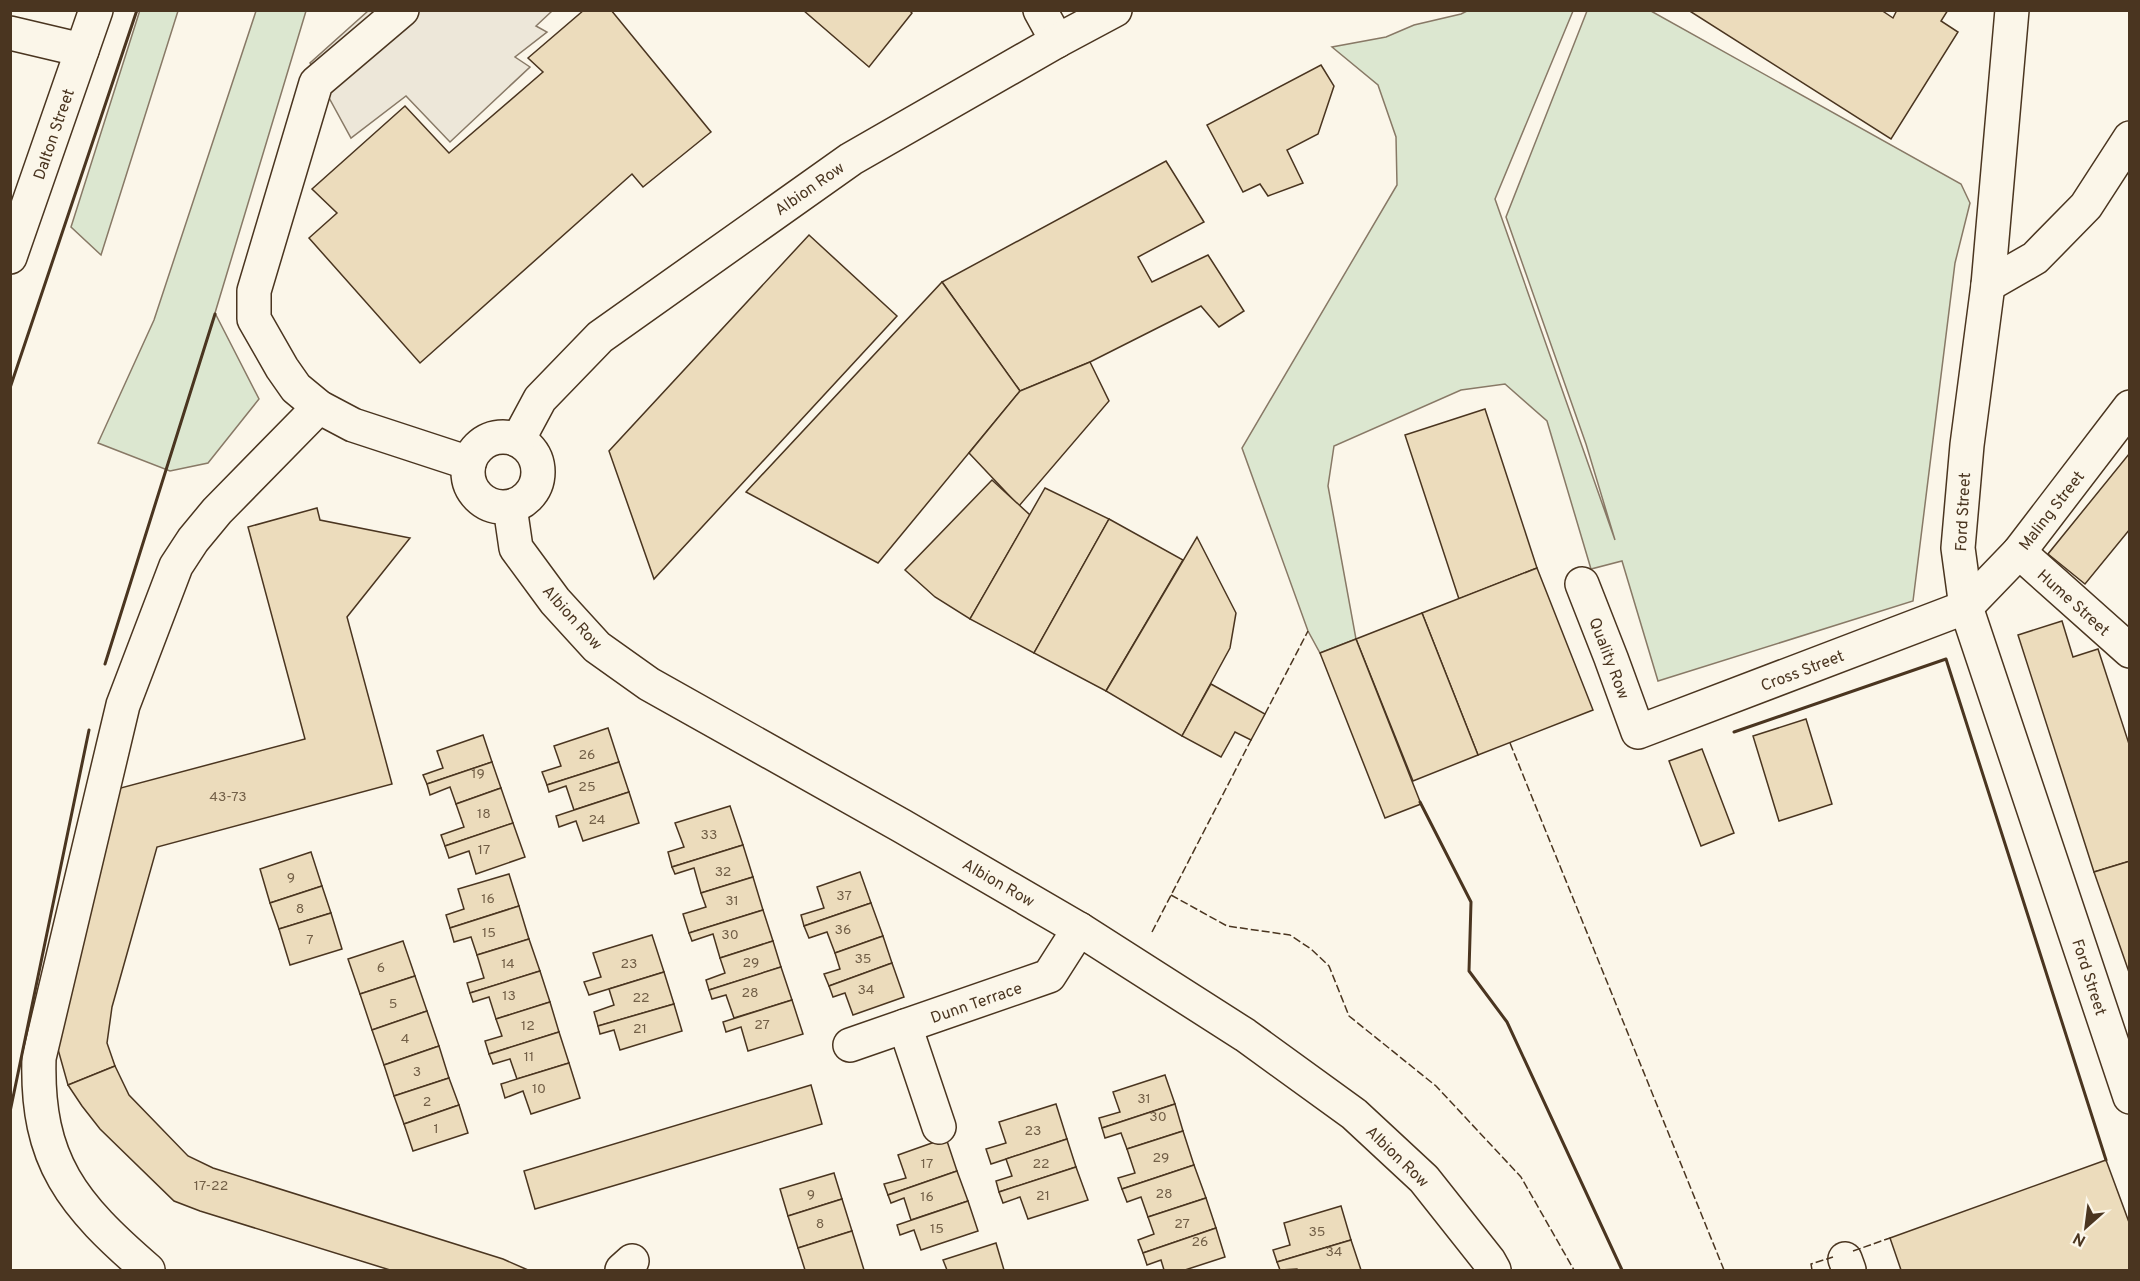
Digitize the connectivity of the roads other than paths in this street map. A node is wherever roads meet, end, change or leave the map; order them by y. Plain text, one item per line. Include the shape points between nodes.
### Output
1 (96, 10) edge
2 (402, 10) edge
3 (1040, 10) edge
4 (1115, 10) edge
5 (2012, 10) edge
6 (10, 33) edge
7 (1057, 41) junction
8 (82, 50) junction
9 (2130, 138) edge
10 (10, 257) edge
11 (1988, 285) junction
12 (319, 407) junction
13 (2130, 407) edge
14 (518, 440) junction
15 (469, 463) junction
16 (510, 507) junction
17 (2019, 552) junction
18 (1582, 584) dead end
19 (1966, 607) junction
20 (2130, 651) edge
21 (1638, 732) joint
22 (1079, 929) junction
23 (905, 1026) junction
24 (850, 1045) dead end
25 (2130, 1097) edge
26 (939, 1127) dead end
27 (148, 1270) edge
28 (1494, 1270) edge

1 - 8 street, Dalton Street
2 - 12 street via 316,83 254,291 254,320 296,388
3 - 7 street
4 - 7 street, Albion Row
5 - 11 street, Ford Street
6 - 8 street
7 - 14 street, Albion Row via 851,159 600,337 540,399
8 - 10 street, Dalton Street
9 - 11 street via 2086,206 2035,258
11 - 19 street, Ford Street via 1958,548
12 - 15 street via 353,425
12 - 27 street via 217,511 176,566 123,705 39,1058 41,1114 55,1165 71,1192 108,1235
13 - 17 street, Maling Street
14 - 15 street via 488,440 473,453
14 - 16 street via 534,455 538,477 529,496
15 - 16 street via 468,475 477,496 487,504
16 - 22 street, Albion Row via 516,548 555,601 597,646 649,684
17 - 19 street, Maling Street
17 - 20 street, Hume Street
18 - 21 street, Quality Row
19 - 21 street, Cross Street
19 - 25 street, Ford Street
22 - 23 street, Dunn Terrace via 1049,976
22 - 28 street, Albion Row via 1245,1035 1354,1114 1424,1179
23 - 24 street, Dunn Terrace
23 - 26 street

